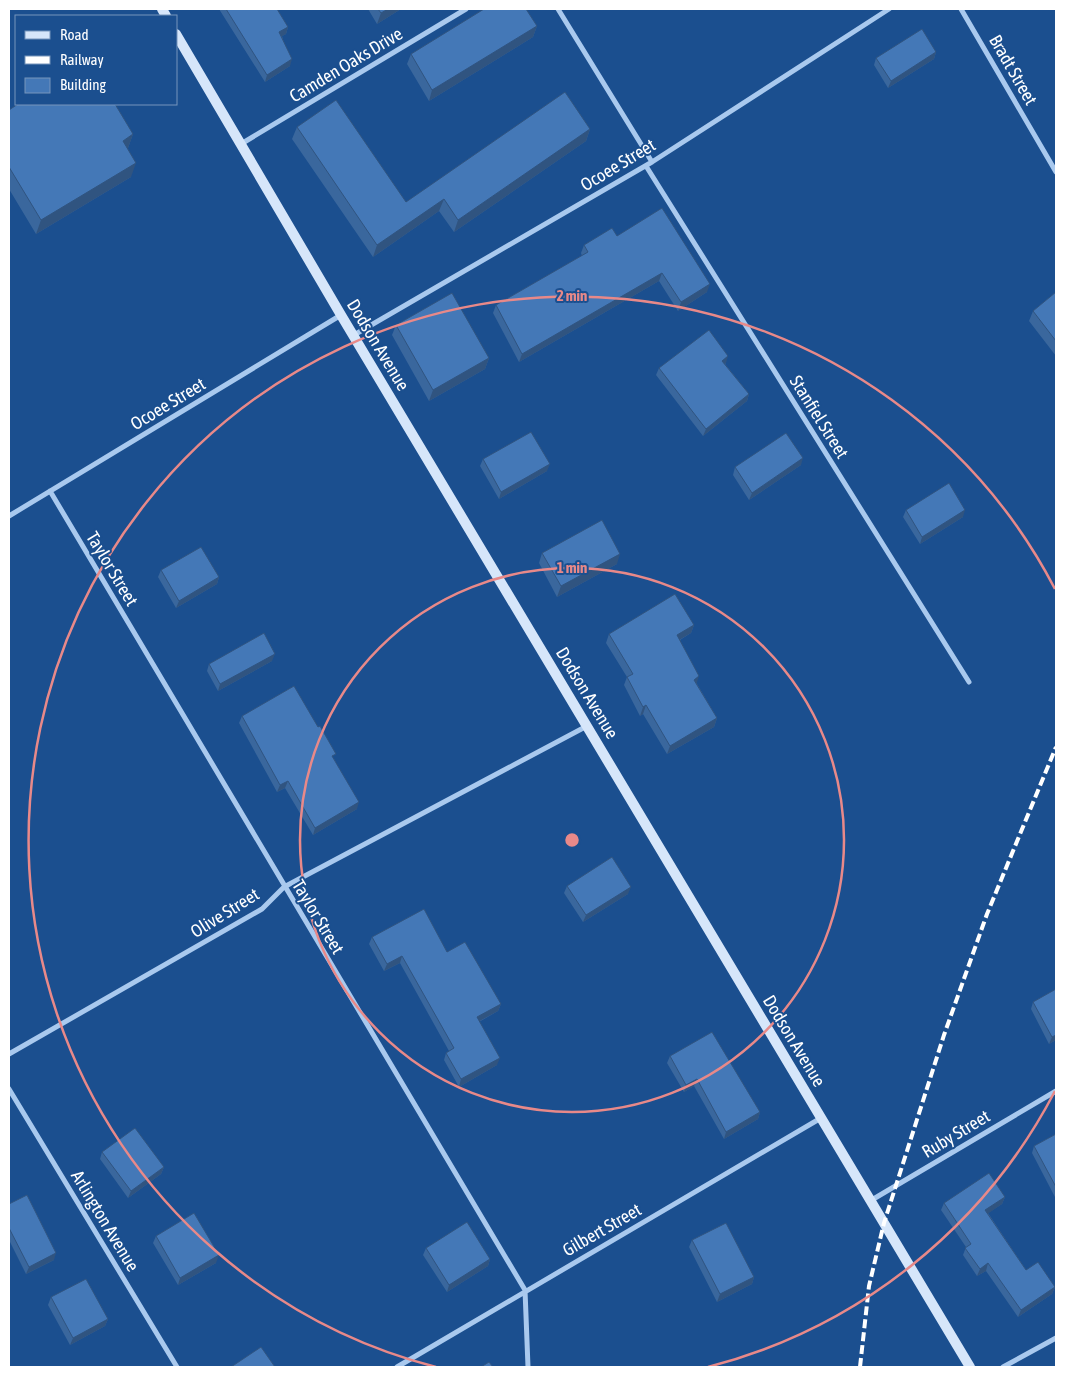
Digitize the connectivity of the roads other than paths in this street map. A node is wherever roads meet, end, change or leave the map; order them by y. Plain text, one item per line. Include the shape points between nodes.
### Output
1 (466, 9) edge
2 (558, 9) edge
3 (890, 9) edge
4 (961, 9) edge
5 (178, 37) edge
6 (241, 144) junction
7 (652, 162) junction
8 (646, 166) junction
9 (1056, 172) edge
10 (341, 315) junction
11 (354, 334) junction
12 (50, 491) junction
13 (9, 516) edge
14 (969, 682) dead end
15 (587, 726) junction
16 (284, 887) junction
17 (9, 1054) edge
18 (9, 1089) edge
19 (1056, 1091) edge
20 (821, 1118) junction
21 (870, 1200) junction
22 (525, 1290) junction
23 (1056, 1338) edge
24 (177, 1367) edge
25 (397, 1367) edge
26 (528, 1367) edge
27 (970, 1367) edge
28 (1003, 1367) edge

1 - 6 street, Camden Oaks Drive
2 - 7 street
3 - 7 street, Ocoee Street
4 - 9 street, Bradt Street
5 - 6 main road, Dodson Avenue
6 - 10 main road, Dodson Avenue
7 - 8 street, Ocoee Street
8 - 11 street, Ocoee Street
8 - 14 street, Stanfiel Street
10 - 11 main road, Dodson Avenue
10 - 12 street, Ocoee Street
11 - 15 main road, Dodson Avenue
12 - 13 street, Ocoee Street
12 - 16 street, Taylor Street
15 - 16 street, Olive Street
15 - 20 main road, Dodson Avenue
16 - 17 street, Olive Street via 262,909
16 - 22 street, Taylor Street
18 - 24 street, Arlington Avenue
19 - 21 street, Ruby Street
20 - 21 main road, Dodson Avenue
20 - 22 street, Gilbert Street
21 - 27 main road, Dodson Avenue
22 - 25 street, Gilbert Street
22 - 26 street, Taylor Street
23 - 28 street

